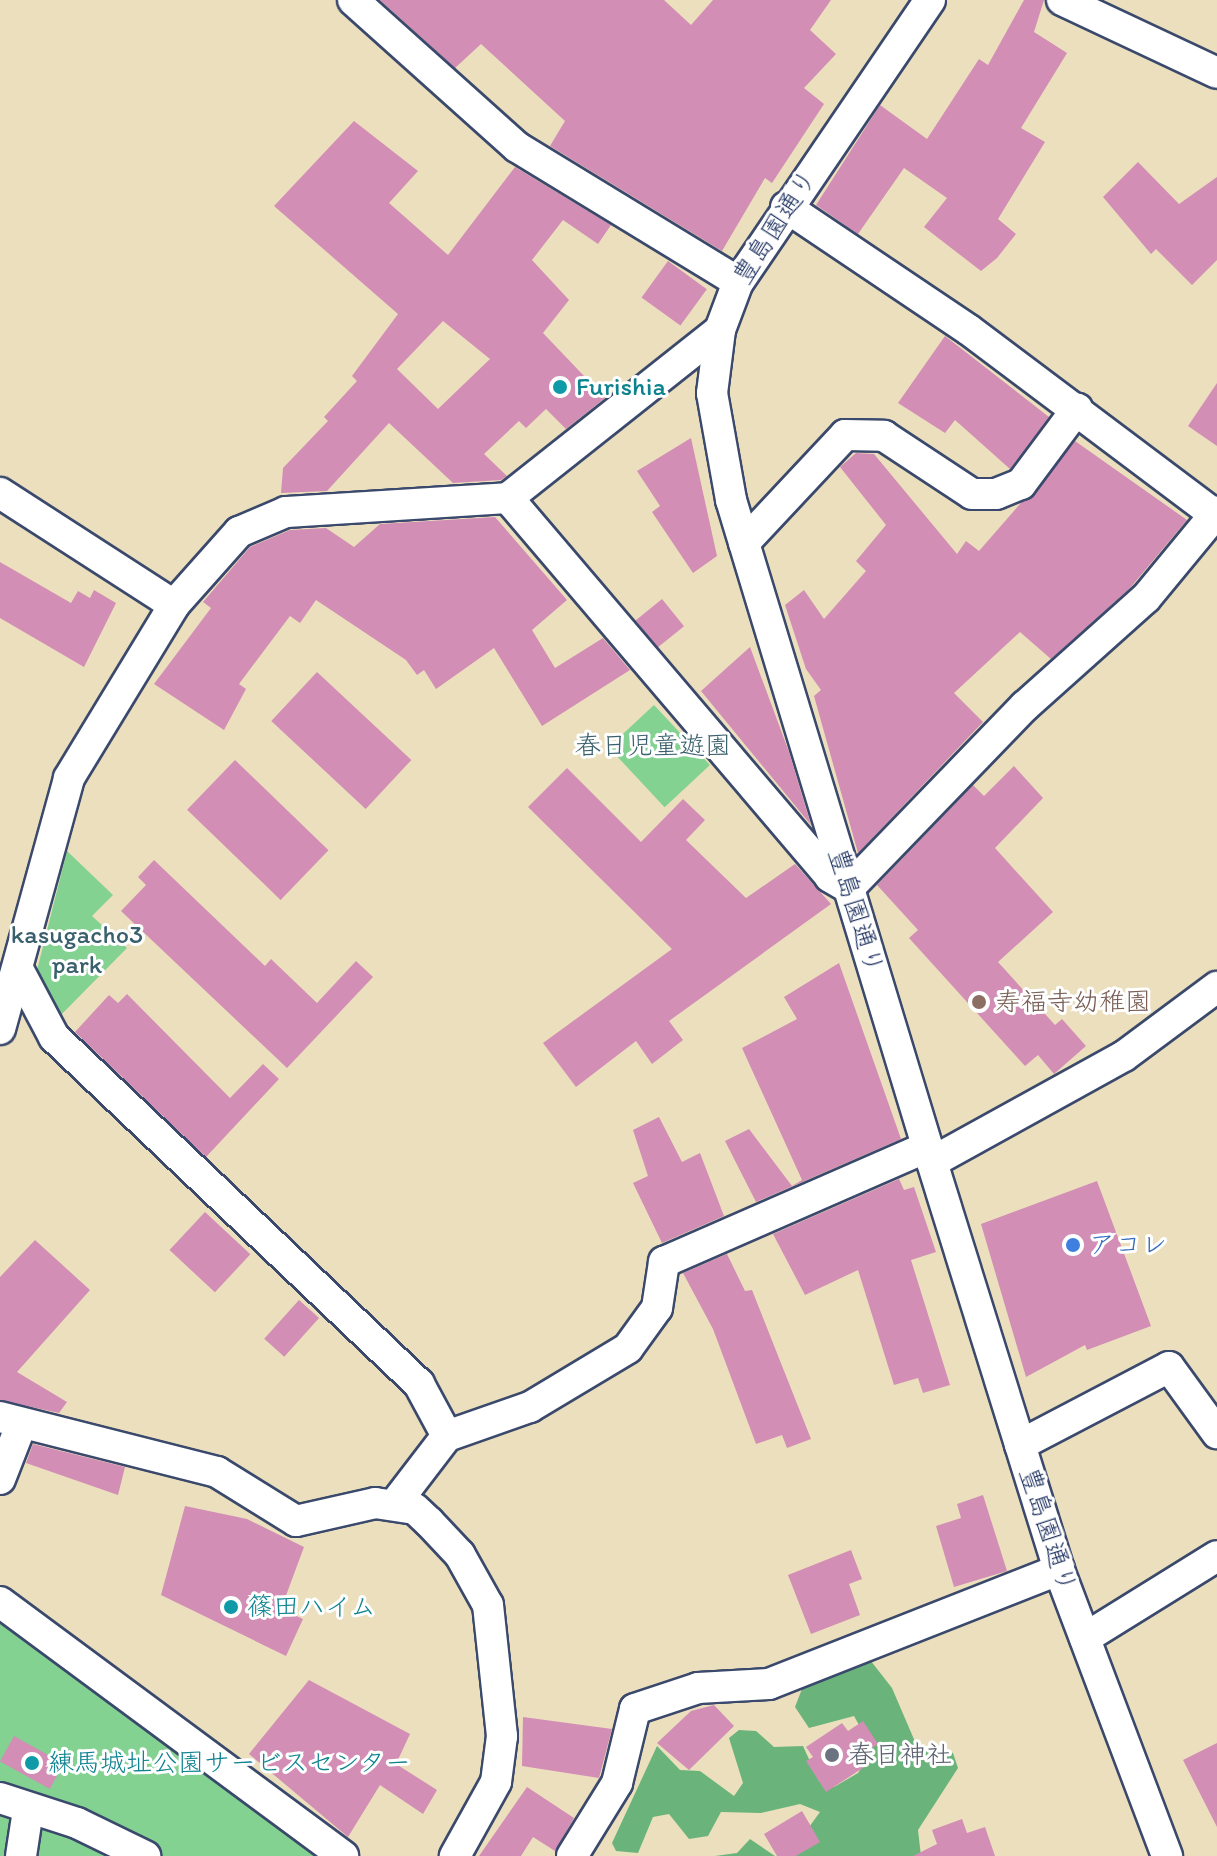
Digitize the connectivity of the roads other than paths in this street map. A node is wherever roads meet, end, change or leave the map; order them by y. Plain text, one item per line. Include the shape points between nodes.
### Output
1 (353, 0) edge
2 (930, 0) edge
3 (1062, 0) edge
4 (1217, 73) edge
5 (786, 207) junction
6 (738, 282) junction
7 (720, 330) junction
8 (1077, 409) junction
9 (0, 493) edge
10 (508, 498) junction
11 (1216, 514) edge
12 (744, 543) junction
13 (174, 605) junction
14 (849, 888) junction
15 (18, 969) junction
16 (1217, 987) edge
17 (0, 1029) edge
18 (930, 1155) junction
19 (11, 1421) edge
20 (1217, 1433) edge
21 (447, 1436) junction
22 (1020, 1445) junction
23 (0, 1479) edge
24 (394, 1505) junction
25 (1217, 1556) edge
26 (1059, 1570) junction
27 (0, 1602) edge
28 (1085, 1638) junction
29 (0, 1798) edge
30 (28, 1810) junction
31 (21, 1856) edge
32 (145, 1856) edge
33 (343, 1856) edge
34 (455, 1856) edge
35 (572, 1856) edge
36 (1167, 1856) edge

1 - 6 street via 517,147
2 - 5 street, 豊島園通り
3 - 4 street
5 - 6 street, 豊島園通り
5 - 8 street
6 - 7 street, 豊島園通り
7 - 10 street
7 - 12 street, 豊島園通り via 712,393
8 - 11 street
8 - 12 street via 1021,484 996,494 972,494 884,436 845,435
9 - 13 street
10 - 13 street via 261,520 239,532
10 - 14 street via 830,877
11 - 14 street via 1146,598 1025,706
12 - 14 street, 豊島園通り
13 - 15 street via 69,778
14 - 18 street, 豊島園通り
15 - 17 street
15 - 21 street via 54,1037 419,1384
16 - 18 street via 1124,1056
18 - 21 street via 664,1262 657,1308 628,1348 517,1413
18 - 22 street, 豊島園通り
19 - 23 street
19 - 24 street via 217,1472 296,1521
20 - 22 street via 1169,1367
21 - 24 street
22 - 26 street, 豊島園通り
24 - 34 street via 415,1509 450,1544 488,1605 504,1758
25 - 28 street
26 - 28 street, 豊島園通り
26 - 35 street via 769,1684 698,1688 635,1709 617,1783
27 - 33 street
28 - 36 street, 豊島園通り
29 - 30 street
30 - 31 street
30 - 32 street via 77,1823

